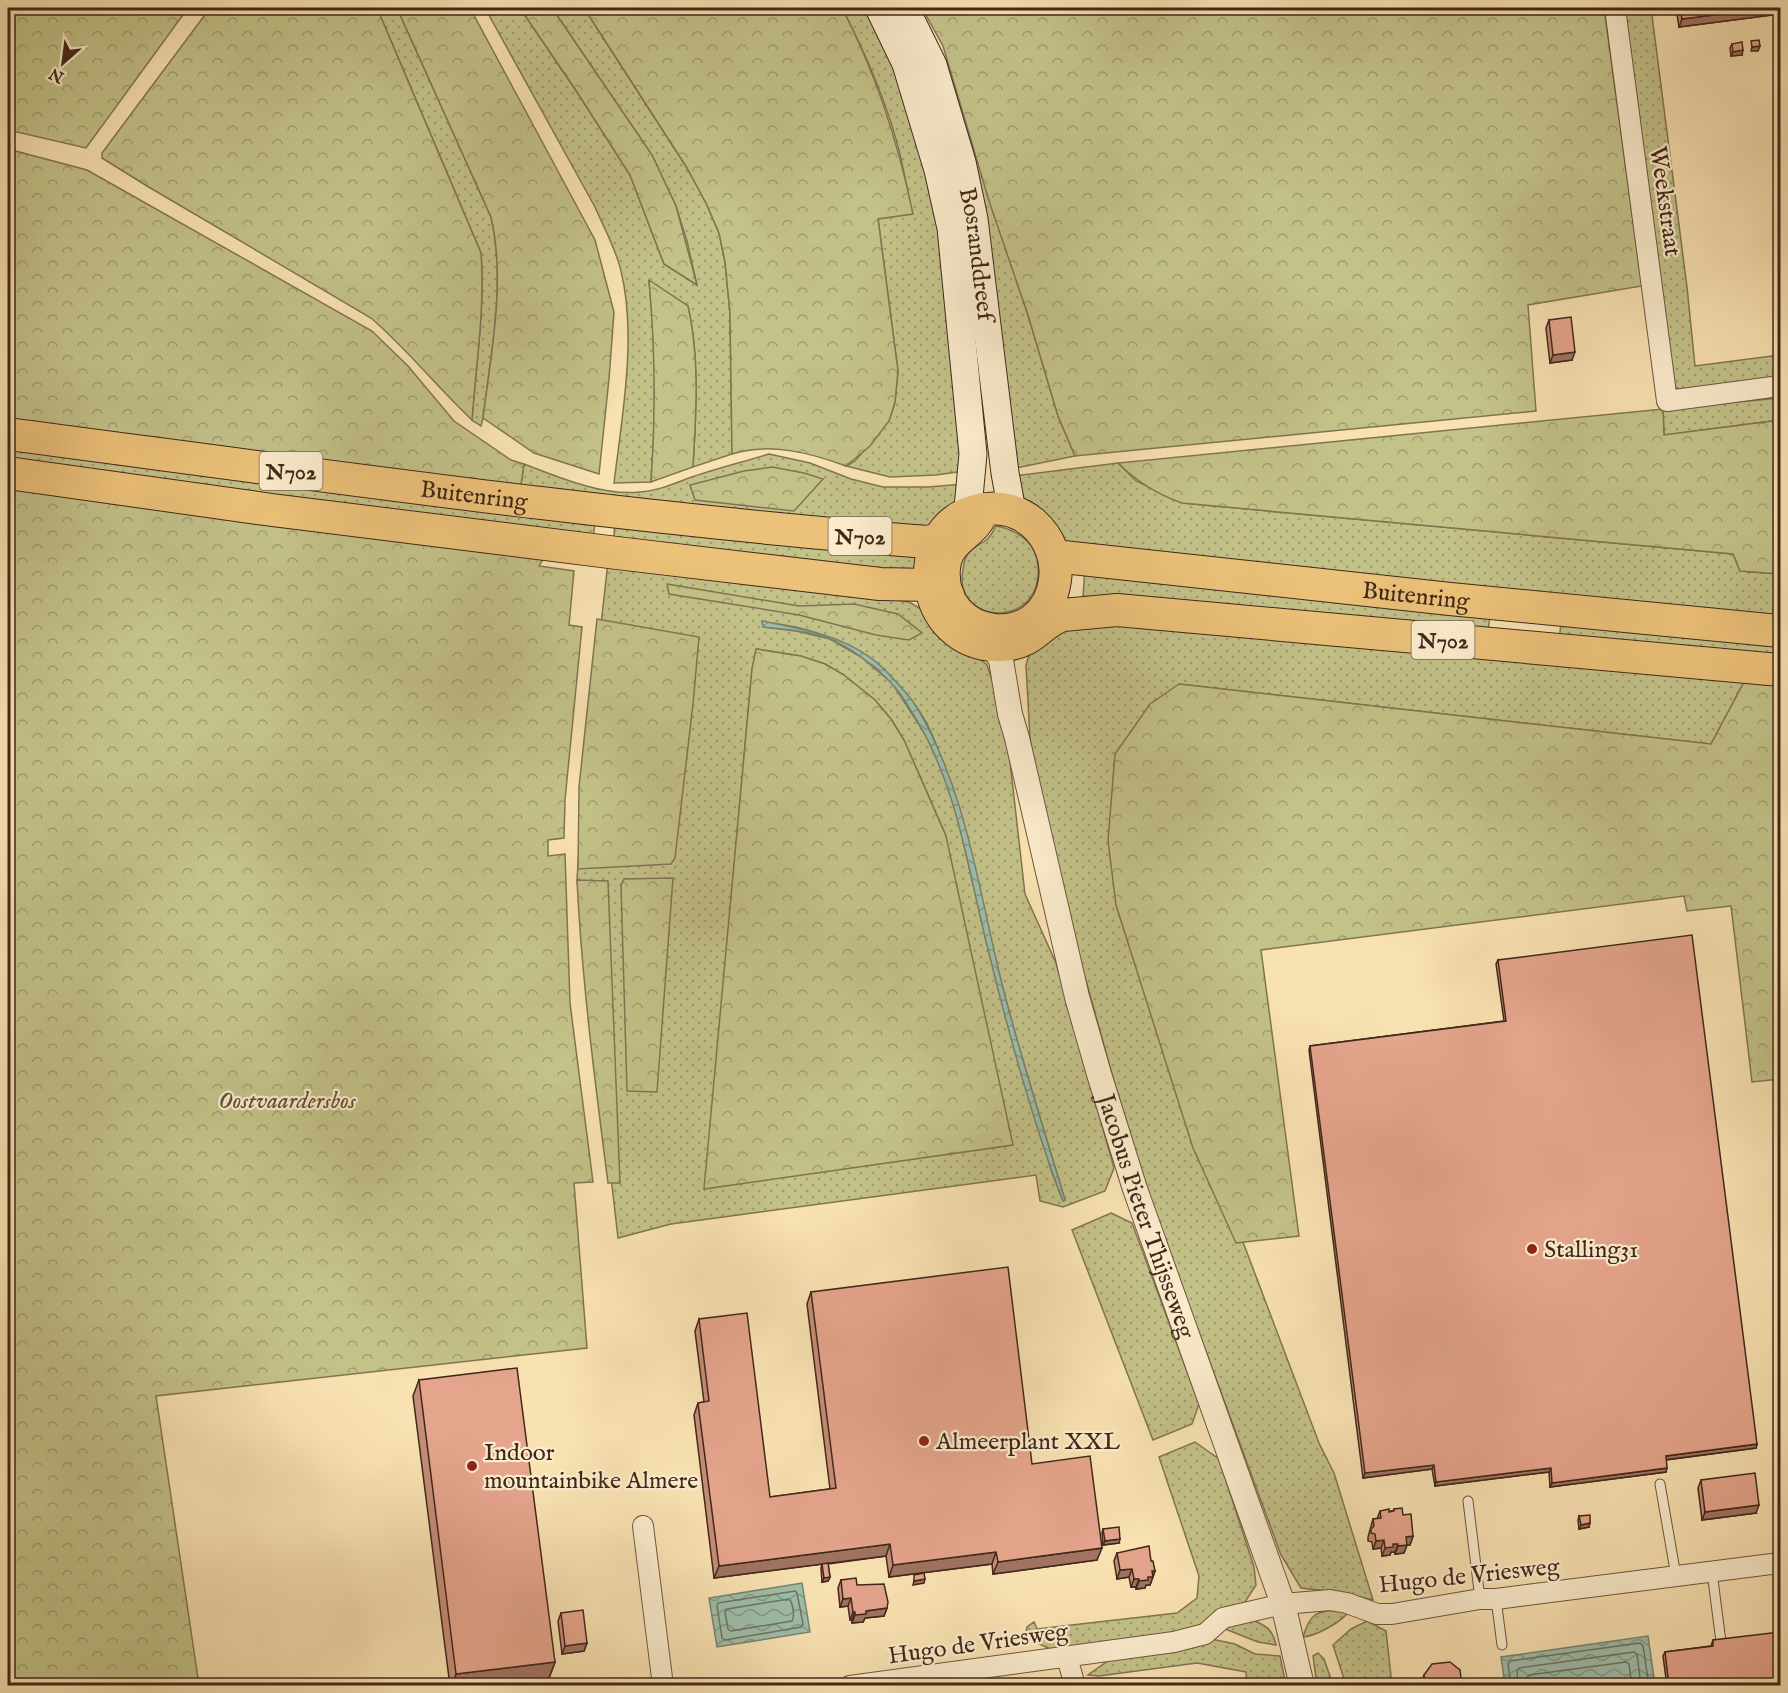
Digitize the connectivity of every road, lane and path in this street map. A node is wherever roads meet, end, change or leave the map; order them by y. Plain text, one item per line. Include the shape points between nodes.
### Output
1 (879, 8) edge
2 (905, 8) edge
3 (1615, 8) edge
4 (1780, 386) edge
5 (8, 434) edge
6 (8, 474) edge
7 (986, 512) junction
8 (941, 539) junction
9 (1054, 556) junction
10 (937, 594) junction
11 (1049, 613) junction
12 (1780, 631) edge
13 (1019, 634) junction
14 (987, 644) junction
15 (1780, 670) edge
16 (1017, 738) junction
17 (1660, 1484) dead end
18 (1468, 1501) dead end
19 (643, 1526) dead end
20 (1780, 1563) edge
21 (1712, 1572) junction
22 (1676, 1576) junction
23 (1488, 1599) junction
24 (1283, 1604) junction
25 (1721, 1642) edge
26 (1502, 1645) dead end
27 (1067, 1657) junction
28 (663, 1686) edge
29 (850, 1686) edge
30 (1075, 1686) edge
31 (1302, 1686) edge

1 - 7 main road, Bosranddreef via 906,64 948,216 973,454
2 - 7 main road, Bosranddreef via 933,65 962,162 974,219 1005,473
3 - 4 street, Weekstraat via 1667,401
5 - 8 highway, Buitenring / N702 via 744,527 927,542
6 - 10 highway, Buitenring / N702 via 880,584 926,597
7 - 8 highway via 951,526
7 - 9 highway via 1022,515 1039,528
7 - 10 highway via 948,553
8 - 10 highway via 932,557
9 - 11 highway via 1055,581
9 - 12 highway, Buitenring / N702
10 - 13 highway via 978,627
10 - 14 highway via 944,618 959,633
11 - 13 highway via 1036,634
11 - 15 highway, Buitenring / N702 via 1065,604
13 - 14 highway via 1003,645
13 - 16 street, Jacobus Pieter Thijsseweg
14 - 16 street, Jacobus Pieter Thijsseweg via 1001,660
16 - 24 street, Jacobus Pieter Thijsseweg via 1098,1074
17 - 22 lane
18 - 23 lane
19 - 28 street
20 - 21 street, Hugo de Vriesweg
21 - 22 street, Hugo de Vriesweg
21 - 25 lane
22 - 23 street, Hugo de Vriesweg
23 - 24 street, Hugo de Vriesweg via 1392,1614 1377,1614 1330,1600
23 - 26 lane
24 - 27 street, Hugo de Vriesweg via 1223,1618 1204,1634 1174,1642
24 - 31 street, Jacobus Pieter Thijsseweg
27 - 29 street, Hugo de Vriesweg
27 - 30 street

